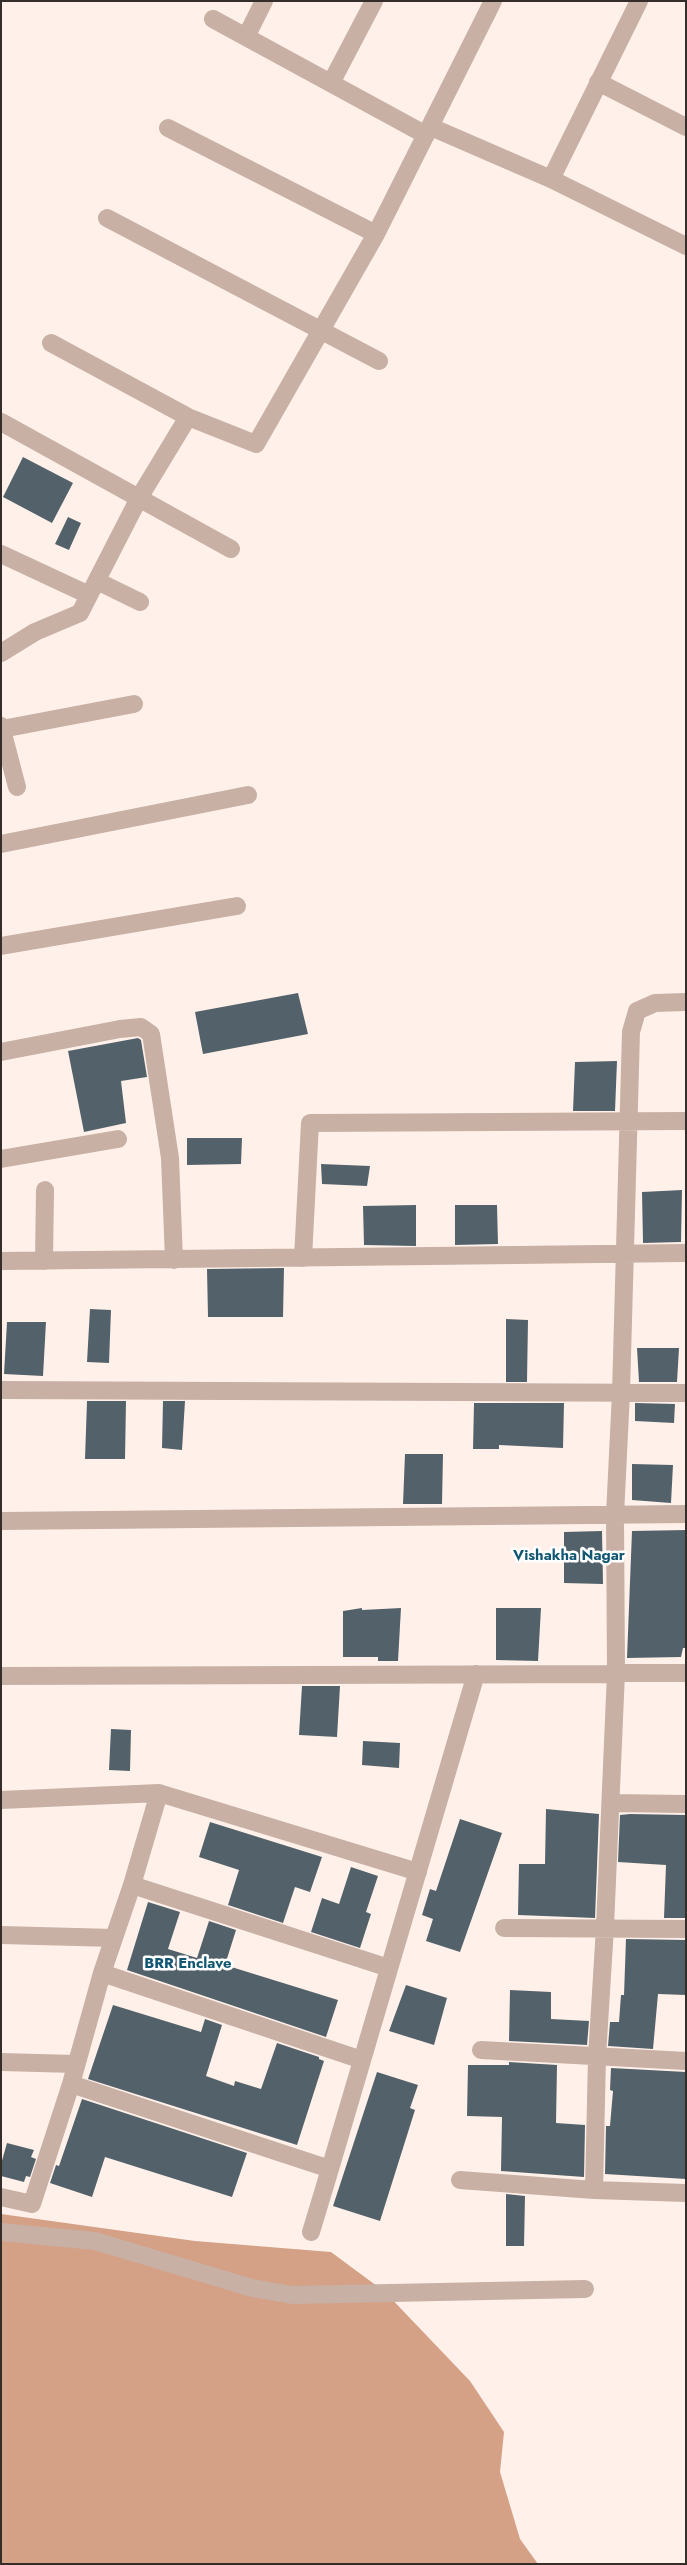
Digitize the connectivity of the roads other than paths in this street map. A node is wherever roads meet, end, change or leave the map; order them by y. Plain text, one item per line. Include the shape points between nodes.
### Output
1 (264, 1) edge
2 (374, 1) edge
3 (493, 1) edge
4 (639, 1) edge
5 (213, 19) dead end
6 (246, 36) junction
7 (598, 82) junction
8 (331, 83) junction
9 (686, 127) edge
10 (168, 128) dead end
11 (428, 131) junction
12 (550, 179) junction
13 (107, 218) dead end
14 (376, 234) junction
15 (686, 246) edge
16 (321, 331) junction
17 (51, 343) dead end
18 (379, 362) dead end
19 (188, 417) junction
20 (1, 422) edge
21 (139, 498) junction
22 (231, 549) dead end
23 (1, 554) edge
24 (93, 588) junction
25 (140, 602) dead end
26 (1, 652) edge
27 (134, 704) dead end
28 (2, 727) edge
29 (17, 787) dead end
30 (248, 795) dead end
31 (1, 844) edge
32 (237, 906) dead end
33 (1, 946) edge
34 (686, 1002) edge
35 (1, 1052) edge
36 (628, 1121) junction
37 (686, 1121) edge
38 (118, 1139) dead end
39 (1, 1159) edge
40 (44, 1190) dead end
41 (686, 1253) edge
42 (625, 1255) junction
43 (303, 1258) junction
44 (174, 1260) junction
45 (44, 1261) junction
46 (1, 1262) edge
47 (1, 1390) edge
48 (686, 1392) edge
49 (621, 1393) junction
50 (686, 1514) edge
51 (615, 1515) junction
52 (1, 1521) edge
53 (616, 1673) junction
54 (686, 1673) edge
55 (476, 1674) junction
56 (1, 1676) edge
57 (159, 1793) junction
58 (686, 1798) edge
59 (1, 1800) edge
60 (612, 1803) junction
61 (686, 1804) edge
62 (418, 1872) junction
63 (132, 1886) junction
64 (606, 1927) junction
65 (504, 1928) dead end
66 (686, 1929) edge
67 (1, 1935) edge
68 (114, 1938) junction
69 (389, 1968) junction
70 (102, 1973) junction
71 (481, 2050) dead end
72 (597, 2057) junction
73 (362, 2060) junction
74 (686, 2061) edge
75 (1, 2062) edge
76 (75, 2064) junction
77 (71, 2084) junction
78 (330, 2169) junction
79 (460, 2180) dead end
80 (594, 2190) junction
81 (686, 2193) edge
82 (1, 2197) edge
83 (1, 2232) edge
84 (312, 2232) dead end
85 (585, 2289) dead end

1 - 6 street
2 - 8 street
3 - 11 street
4 - 7 street
5 - 6 street
6 - 8 street
7 - 9 street
7 - 12 street
8 - 11 street
10 - 14 street
11 - 12 street
11 - 14 street
12 - 15 street
13 - 16 street
14 - 16 street
16 - 18 street
16 - 19 street via 256,444
17 - 19 street
19 - 21 street
20 - 21 street
21 - 22 street
21 - 24 street
23 - 24 street
24 - 25 street
24 - 26 street via 80,613 35,632
27 - 28 street
28 - 29 street
30 - 31 street
32 - 33 street
34 - 36 street via 655,1002 637,1012 631,1032
35 - 44 street via 120,1029 141,1027 151,1034 170,1158
36 - 37 street
36 - 42 street
36 - 43 street via 310,1123
38 - 39 street
40 - 45 street
41 - 42 street
42 - 43 street
42 - 49 street
43 - 44 street
44 - 45 street
45 - 46 street
47 - 49 street
48 - 49 street
49 - 51 street
50 - 51 street
51 - 52 street
51 - 53 street
53 - 54 street
53 - 55 street
53 - 60 street
55 - 56 street
55 - 62 street
57 - 59 street
57 - 62 street
57 - 63 street
58 - 61 street
60 - 61 street
60 - 64 street
62 - 69 street
63 - 68 street
63 - 69 street
64 - 65 street
64 - 66 street
64 - 72 street
67 - 68 street
68 - 70 street
69 - 73 street
70 - 73 street
70 - 76 street
71 - 72 street
72 - 74 street
72 - 80 street
73 - 78 street
75 - 76 street
76 - 77 street
77 - 78 street
77 - 82 street via 32,2204
78 - 84 street
79 - 80 street
80 - 81 street
83 - 85 street via 95,2241 252,2288 294,2295

